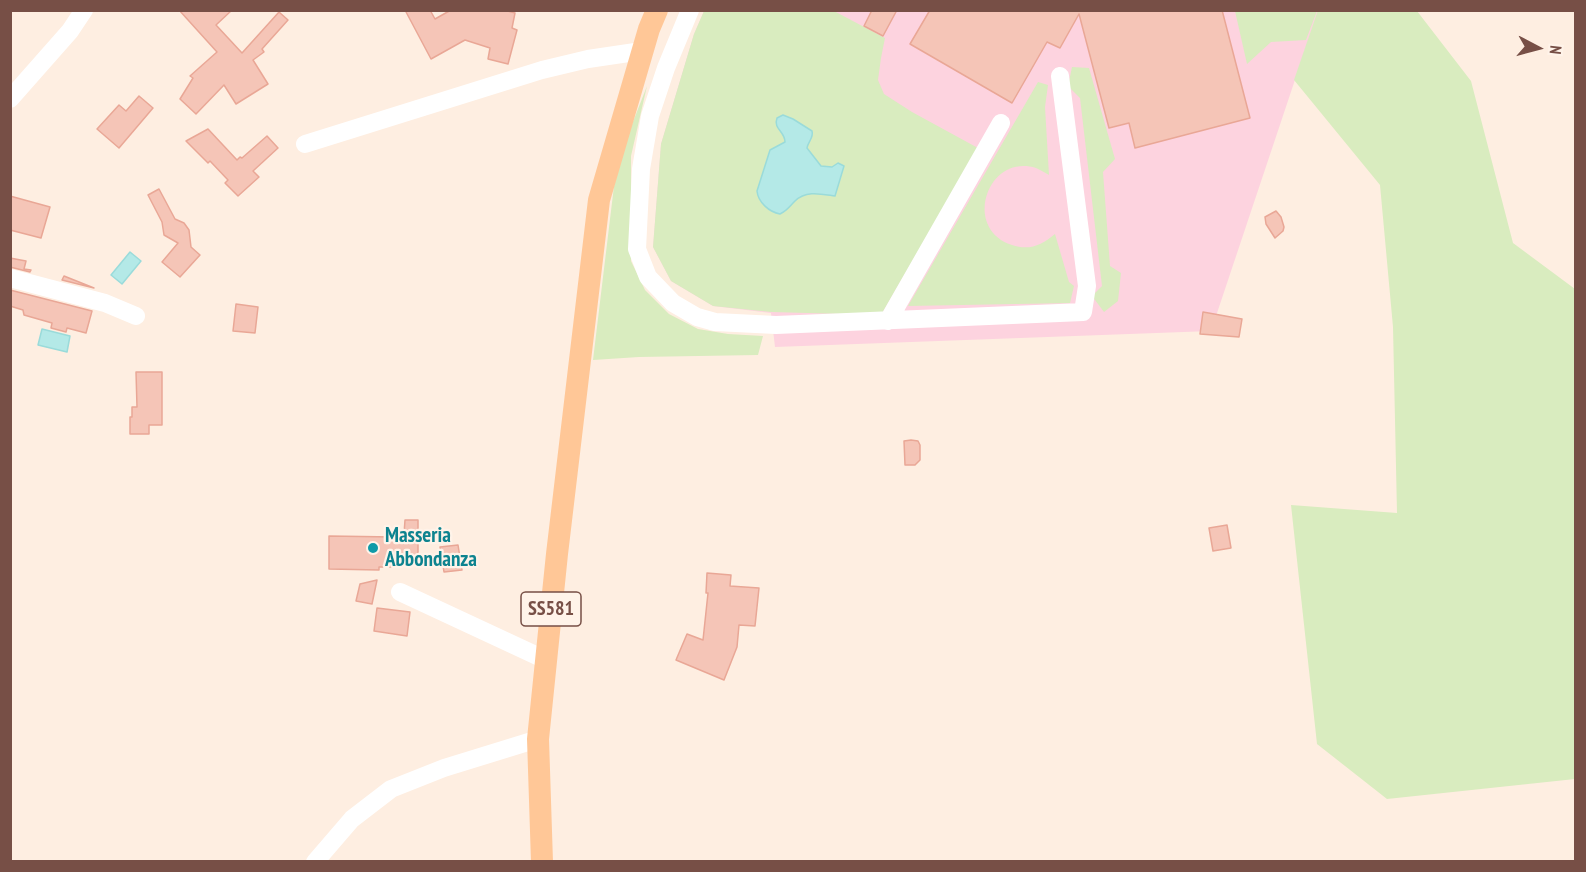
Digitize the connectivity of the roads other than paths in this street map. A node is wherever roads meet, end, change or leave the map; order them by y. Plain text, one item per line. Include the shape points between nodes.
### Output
1 (84, 10) edge
2 (657, 10) edge
3 (690, 10) edge
4 (642, 51) junction
5 (1060, 76) dead end
6 (10, 99) edge
7 (1001, 123) dead end
8 (305, 144) dead end
9 (10, 279) edge
10 (136, 316) dead end
11 (888, 321) junction
12 (400, 592) dead end
13 (546, 660) junction
14 (538, 739) junction
15 (315, 861) edge
16 (542, 861) edge

1 - 6 street
2 - 4 main road
3 - 11 street via 650,116 641,169 638,249 648,277 673,303 715,322 776,326
4 - 8 street via 542,70
4 - 13 main road, SS581 via 599,200
5 - 11 street via 1087,286 1083,312
7 - 11 street
9 - 10 street via 105,303
12 - 13 street
13 - 14 main road, SS581
14 - 15 street via 444,768 392,789 352,819
14 - 16 main road, SS581

